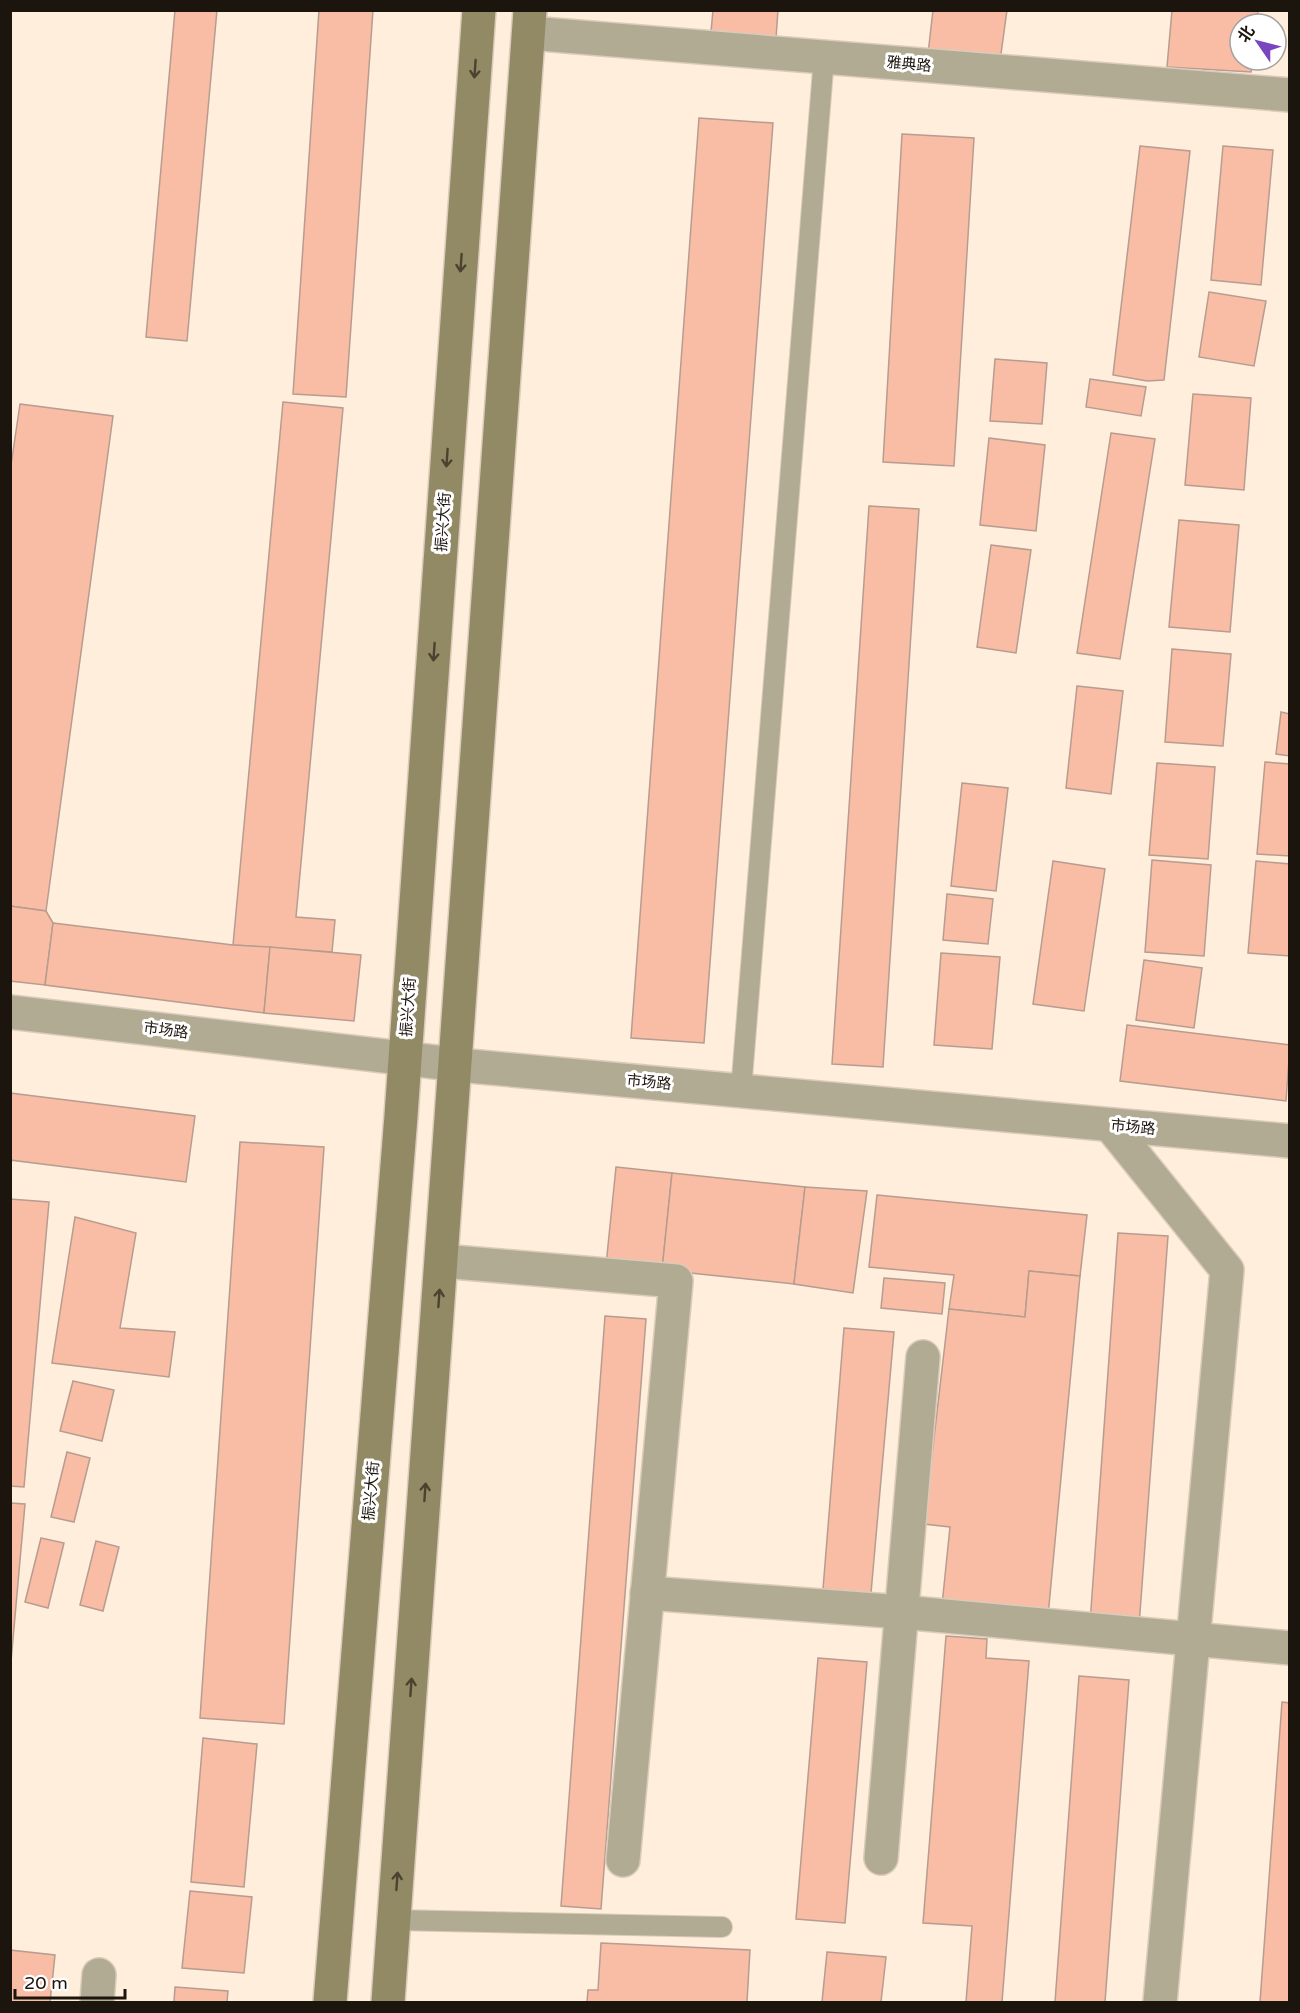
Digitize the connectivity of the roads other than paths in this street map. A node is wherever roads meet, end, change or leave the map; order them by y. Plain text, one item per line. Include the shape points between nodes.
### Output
1 (479, 10) edge
2 (530, 22) edge
3 (824, 57) junction
4 (1290, 95) edge
5 (10, 1012) edge
6 (404, 1058) junction
7 (456, 1064) junction
8 (741, 1091) junction
9 (1110, 1125) junction
10 (1290, 1141) edge
11 (442, 1261) junction
12 (923, 1357) dead end
13 (647, 1593) junction
14 (902, 1612) junction
15 (1193, 1639) junction
16 (1290, 1648) edge
17 (881, 1858) dead end
18 (623, 1860) dead end
19 (394, 1920) junction
20 (722, 1927) dead end
21 (330, 2002) edge
22 (388, 2002) edge
23 (1160, 2002) edge

1 -> 6 street, 振兴大街
2 - 3 street, 雅典路
2 - 7 street
3 - 4 street, 雅典路
3 - 8 lane
5 - 6 street, 市场路
6 - 7 street, 市场路
6 - 21 street, 振兴大街
7 - 8 street, 市场路
7 - 11 street
8 - 9 street, 市场路
9 - 10 street, 市场路
9 - 15 street via 1227,1270
11 - 13 street via 676,1281
19 -> 11 street
12 - 14 street
13 - 14 street
13 - 18 street
14 - 15 street
14 - 17 street
15 - 16 street
15 - 23 street
19 - 20 lane
19 - 22 street

